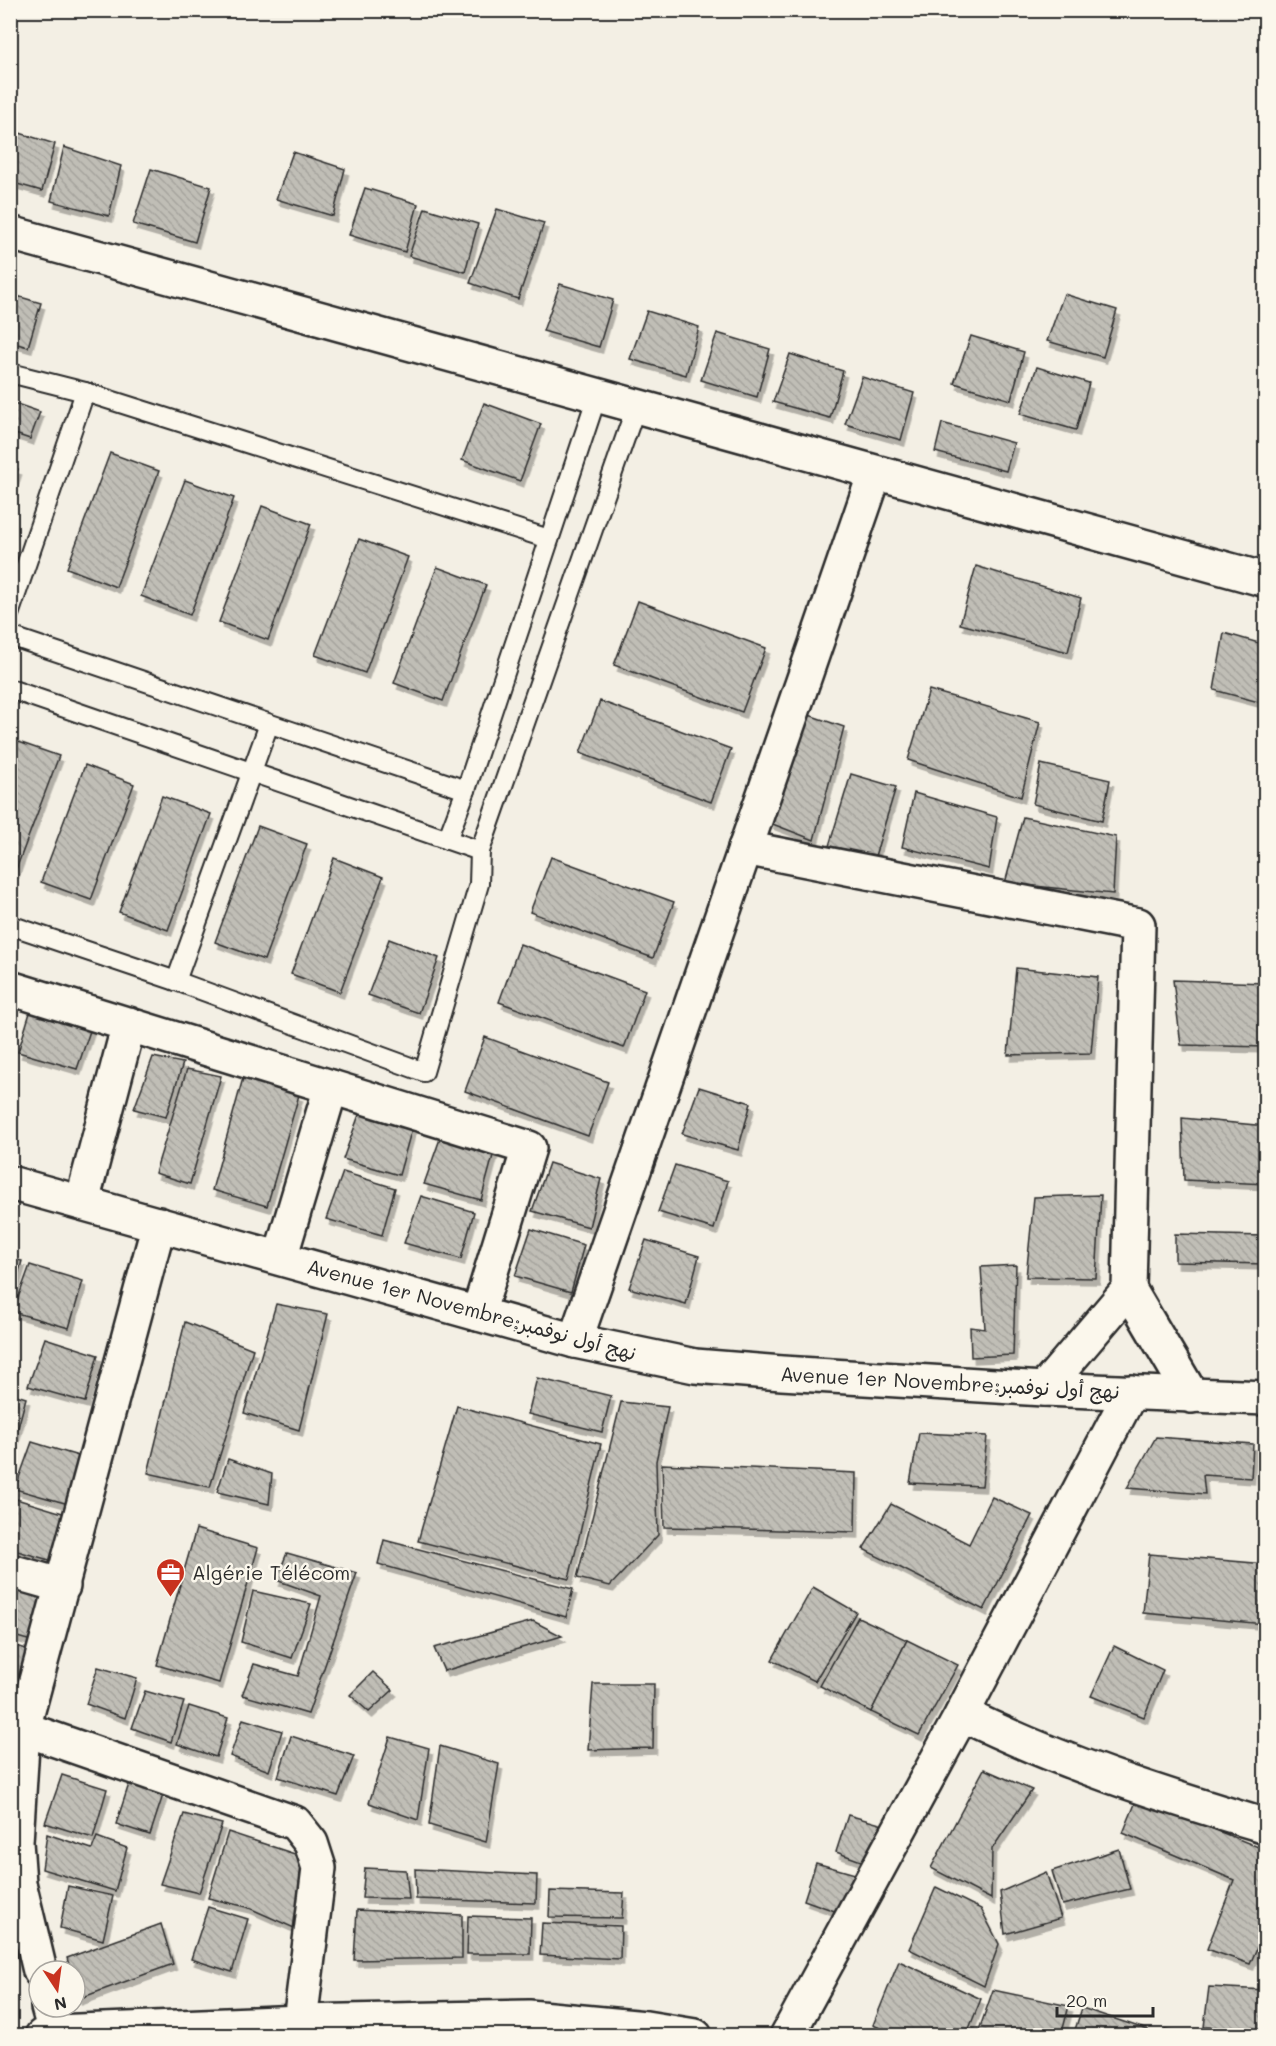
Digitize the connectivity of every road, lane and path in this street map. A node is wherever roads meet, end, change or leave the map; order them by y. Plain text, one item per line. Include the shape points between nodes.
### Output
1 (10, 233) edge
2 (10, 373) edge
3 (85, 392) junction
4 (597, 396) junction
5 (636, 407) junction
6 (874, 473) junction
7 (549, 539) junction
8 (16, 580) edge
9 (1266, 580) edge
10 (10, 612) edge
11 (10, 636) edge
12 (10, 689) edge
13 (269, 724) junction
14 (252, 772) junction
15 (466, 790) junction
16 (447, 840) junction
17 (745, 848) junction
18 (480, 851) junction
19 (10, 925) edge
20 (176, 981) junction
21 (10, 988) edge
22 (129, 1024) junction
23 (331, 1087) junction
24 (10, 1183) edge
25 (82, 1202) junction
26 (159, 1224) junction
27 (280, 1258) junction
28 (1129, 1289) junction
29 (478, 1314) junction
30 (575, 1341) junction
31 (1044, 1389) junction
32 (1131, 1392) junction
33 (1192, 1396) junction
34 (1266, 1398) edge
35 (10, 1571) edge
36 (63, 1586) junction
37 (962, 1714) junction
38 (17, 1726) edge
39 (1266, 1826) edge
40 (37, 1959) edge
41 (300, 2022) junction
42 (50, 2028) edge
43 (695, 2036) edge
44 (787, 2036) edge

1 - 4 street
2 - 3 lane
3 - 7 lane
3 - 8 lane
4 - 5 street
4 - 7 lane
5 - 6 street
5 - 18 lane
6 - 9 street
6 - 17 street
7 - 15 lane
8 - 10 lane
11 - 13 lane
12 - 14 lane
13 - 14 lane
13 - 15 lane
14 - 16 lane
14 - 20 lane
15 - 16 lane
16 - 18 lane
17 - 28 street via 1138,925
17 - 30 street
18 - 20 lane via 480,884 424,1072
19 - 20 lane
21 - 22 street
22 - 23 street
22 - 25 street
23 - 27 street
23 - 29 street via 529,1148
24 - 25 street, Avenue 1er Novembre;نهج أول نوفمبر
25 - 26 street, Avenue 1er Novembre;نهج أول نوفمبر
26 - 27 street, Avenue 1er Novembre;نهج أول نوفمبر
26 - 36 street
27 - 29 street, Avenue 1er Novembre;نهج أول نوفمبر
28 - 31 street
28 - 33 street
29 - 30 street, Avenue 1er Novembre;نهج أول نوفمبر
30 - 31 street, Avenue 1er Novembre;نهج أول نوفمبر via 695,1366
31 - 32 street, Avenue 1er Novembre;نهج أول نوفمبر
32 - 33 street, Avenue 1er Novembre;نهج أول نوفمبر
32 - 37 street
33 - 34 street, Avenue 1er Novembre;نهج أول نوفمبر
35 - 36 street
36 - 38 street
37 - 39 street via 1103,1774
37 - 44 street
38 - 40 street via 19,1883
38 - 41 street via 295,1823 310,1844 319,1868
41 - 42 street
41 - 43 street via 529,2017

